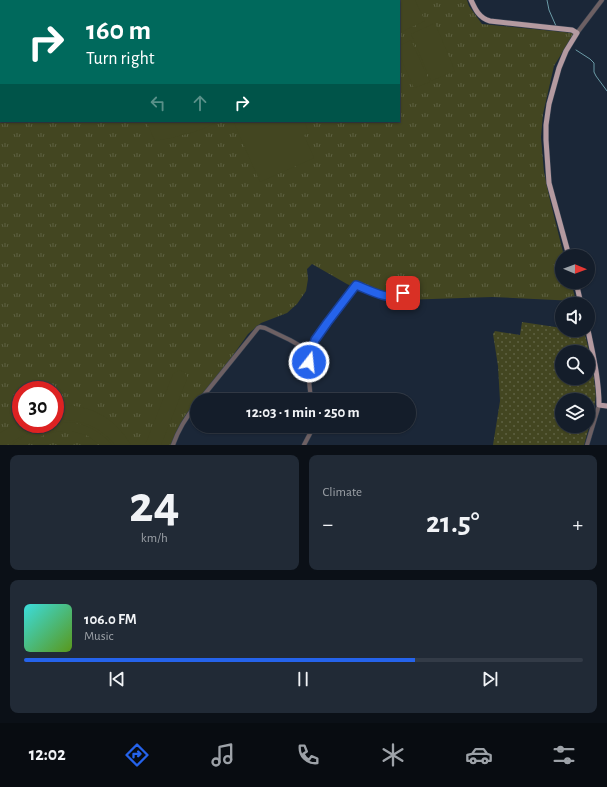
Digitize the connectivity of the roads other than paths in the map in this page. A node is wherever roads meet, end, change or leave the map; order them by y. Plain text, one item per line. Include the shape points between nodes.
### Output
1 (471, 0) edge
2 (602, 0) edge
3 (577, 33) junction
4 (567, 249) edge
5 (403, 293) dead end
6 (590, 337) edge
7 (311, 352) junction
8 (206, 393) edge
9 (310, 393) edge
10 (599, 405) junction
11 (607, 406) edge
12 (190, 413) edge
13 (310, 433) edge
14 (173, 445) edge
15 (304, 445) edge
16 (587, 445) edge

1 - 3 main road via 478,14 485,20 572,30
2 - 3 street
3 - 4 main road via 558,68 546,125 550,183
5 - 7 street via 398,297 391,296 356,285 320,331
6 - 10 main road via 596,366
7 - 8 street via 260,327
7 - 9 street via 308,371
10 - 11 main road
10 - 16 street
12 - 14 street
13 - 15 street

